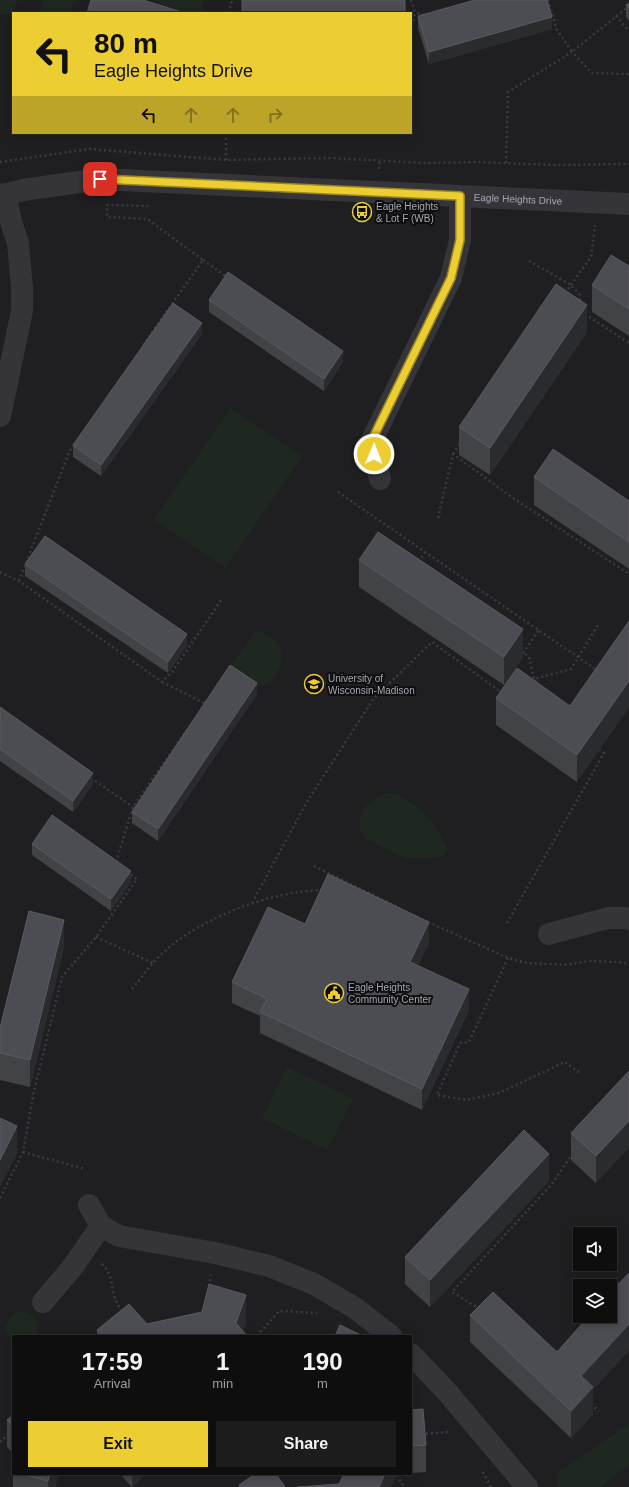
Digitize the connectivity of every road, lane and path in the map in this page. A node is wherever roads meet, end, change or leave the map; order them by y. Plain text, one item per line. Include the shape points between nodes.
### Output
1 (232, 0) edge
2 (411, 0) edge
3 (548, 0) edge
4 (629, 6) edge
5 (229, 12) edge
6 (415, 12) junction
7 (616, 16) junction
8 (426, 18) edge
9 (412, 26) edge
10 (629, 31) edge
11 (572, 52) junction
12 (629, 74) edge
13 (226, 134) edge
14 (226, 160) junction
15 (380, 160) junction
16 (0, 162) edge
17 (506, 164) junction
18 (629, 164) edge
19 (379, 192) junction
20 (3, 195) edge
21 (460, 196) junction
22 (598, 202) junction
23 (629, 204) edge
24 (155, 206) dead end
25 (203, 260) junction
26 (528, 261) dead end
27 (230, 278) edge
28 (572, 285) junction
29 (562, 298) edge
30 (581, 307) edge
31 (584, 314) edge
32 (629, 343) edge
33 (141, 348) edge
34 (0, 416) edge
35 (462, 441) edge
36 (75, 444) edge
37 (453, 454) junction
38 (380, 479) dead end
39 (338, 492) dead end
40 (438, 518) dead end
41 (425, 552) junction
42 (418, 563) edge
43 (0, 572) edge
44 (629, 574) edge
45 (19, 581) junction
46 (222, 599) dead end
47 (598, 625) dead end
48 (539, 630) junction
49 (517, 648) edge
50 (523, 653) junction
51 (578, 658) junction
52 (603, 675) edge
53 (534, 679) junction
54 (527, 681) edge
55 (162, 682) junction
56 (512, 686) edge
57 (542, 690) edge
58 (200, 710) edge
59 (196, 716) edge
60 (592, 744) edge
61 (89, 776) edge
62 (133, 807) junction
63 (116, 864) edge
64 (314, 866) dead end
65 (126, 871) edge
66 (326, 890) edge
67 (356, 890) edge
68 (364, 890) junction
69 (252, 903) junction
70 (406, 911) edge
71 (629, 920) edge
72 (427, 922) edge
73 (507, 923) dead end
74 (549, 934) dead end
75 (96, 937) junction
76 (508, 958) junction
77 (153, 963) junction
78 (629, 964) edge
79 (132, 989) dead end
80 (580, 1073) dead end
81 (575, 1150) edge
82 (23, 1152) junction
83 (85, 1168) dead end
84 (0, 1198) edge
85 (89, 1205) dead end
86 (101, 1226) junction
87 (85, 1250) junction
88 (210, 1284) edge
89 (209, 1290) edge
90 (43, 1302) dead end
91 (486, 1312) edge
92 (322, 1313) dead end
93 (126, 1317) edge
94 (258, 1335) edge
95 (391, 1335) edge
96 (412, 1355) edge
97 (588, 1401) edge
98 (599, 1411) dead end
99 (12, 1431) edge
100 (455, 1431) dead end
101 (418, 1434) edge
102 (0, 1442) edge
103 (398, 1475) edge
104 (521, 1485) edge
105 (404, 1487) edge

1 - 5 path
2 - 6 path
3 - 11 path via 557,30
4 - 7 path
6 - 8 path
6 - 9 path
7 - 10 path
7 - 11 path
11 - 12 path via 592,73
11 - 17 path via 508,92
13 - 14 path
14 - 15 path
14 - 16 path via 90,149
15 - 17 path
15 - 19 path
17 - 18 path
19 - 20 street, Eagle Heights Drive via 100,179
19 - 21 street, Eagle Heights Drive
20 - 34 street via 18,243 22,311
21 - 22 street, Eagle Heights Drive
21 - 38 street via 460,240 451,278 371,442
22 - 23 street, Eagle Heights Drive
22 - 28 path via 591,256
24 - 25 path via 107,205 107,217 147,219
25 - 27 path
25 - 33 path
26 - 28 path
28 - 29 path
28 - 30 path via 580,295
31 - 32 path
35 - 37 path
36 - 45 path via 70,450
37 - 40 path
37 - 44 path via 510,496
39 - 41 path
41 - 42 path
41 - 48 path
43 - 45 path
45 - 55 path
46 - 55 path via 172,672
47 - 51 path
48 - 50 path
48 - 51 path
49 - 50 path
50 - 53 path via 529,657
51 - 52 path
51 - 53 path via 571,669
53 - 54 path
53 - 57 path
55 - 58 path via 204,704
56 - 69 path via 498,690 432,642 374,698 308,800
59 - 62 path
60 - 73 path via 604,753
61 - 62 path
62 - 63 path
64 - 68 path
65 - 75 path via 136,878
66 - 69 path via 304,890
67 - 68 path
68 - 70 path
69 - 77 path via 200,927 173,944
71 - 74 street via 608,918
72 - 76 path
75 - 77 path
75 - 82 path via 62,977 34,1091
76 - 78 path via 549,965 590,961
76 - 80 path via 469,1042 460,1043 437,1096 466,1100 499,1093 566,1062
77 - 79 path
81 - 91 path via 551,1185 452,1292
82 - 83 path
82 - 84 path
85 - 86 street
86 - 87 street
86 - 95 street via 119,1236 215,1253 269,1266 314,1284 354,1308
87 - 90 street
87 - 93 path via 106,1268 112,1278 115,1300
88 - 89 path
92 - 94 path via 279,1311
96 - 104 street via 448,1393
97 - 98 path
99 - 102 path
100 - 101 path
103 - 105 path

